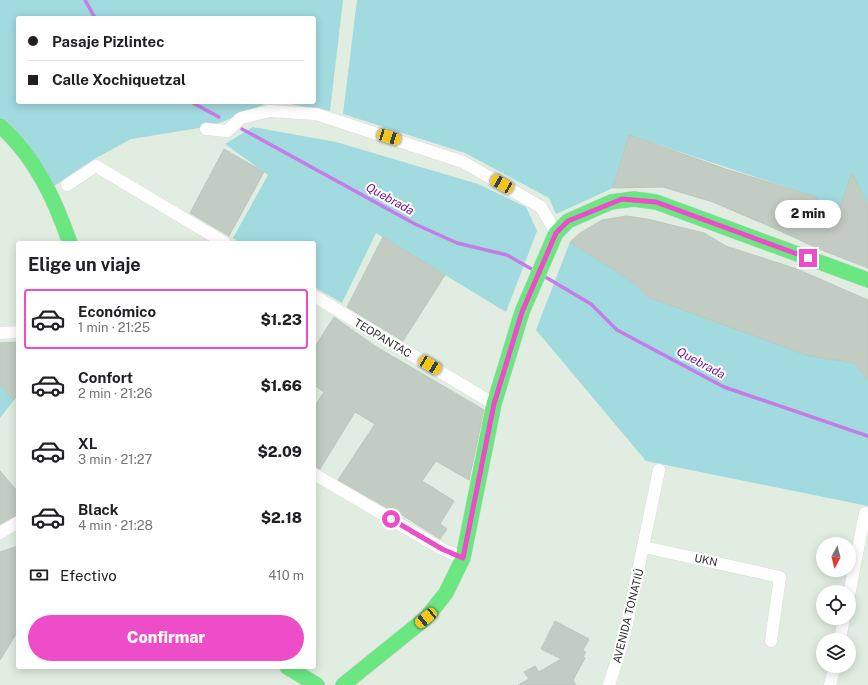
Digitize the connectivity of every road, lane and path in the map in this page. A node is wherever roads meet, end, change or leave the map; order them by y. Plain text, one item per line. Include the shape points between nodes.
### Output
1 (0, 128) edge
2 (206, 129) dead end
3 (67, 185) dead end
4 (556, 233) junction
5 (59, 241) edge
6 (69, 241) edge
7 (222, 241) edge
8 (868, 280) edge
9 (316, 297) edge
10 (16, 332) edge
11 (0, 333) edge
12 (494, 404) junction
13 (659, 470) dead end
14 (316, 475) edge
15 (866, 513) dead end
16 (16, 523) edge
17 (0, 533) edge
18 (644, 547) junction
19 (463, 558) junction
20 (851, 585) edge
21 (771, 641) dead end
22 (290, 669) edge
23 (833, 673) edge
24 (317, 685) edge
25 (343, 685) edge
26 (609, 685) edge
27 (830, 685) edge

1 - 5 main road via 5,143 42,200
1 - 6 main road via 13,137 41,178 57,206
2 - 4 street via 227,131 241,118 269,111 316,114 463,162 541,206
3 - 7 street via 96,166
4 - 8 main road via 568,221 611,202 634,199 656,202
4 - 12 main road via 522,312
9 - 12 street, TEOPANTAC
10 - 11 street
12 - 19 main road
13 - 18 street
14 - 19 street via 442,549
15 - 20 street
16 - 17 street
18 - 21 street, UKN via 780,577
18 - 26 street, AVENIDA TONATIÚ via 624,638
19 - 25 main road via 446,593 426,618
22 - 24 main road
23 - 27 street

